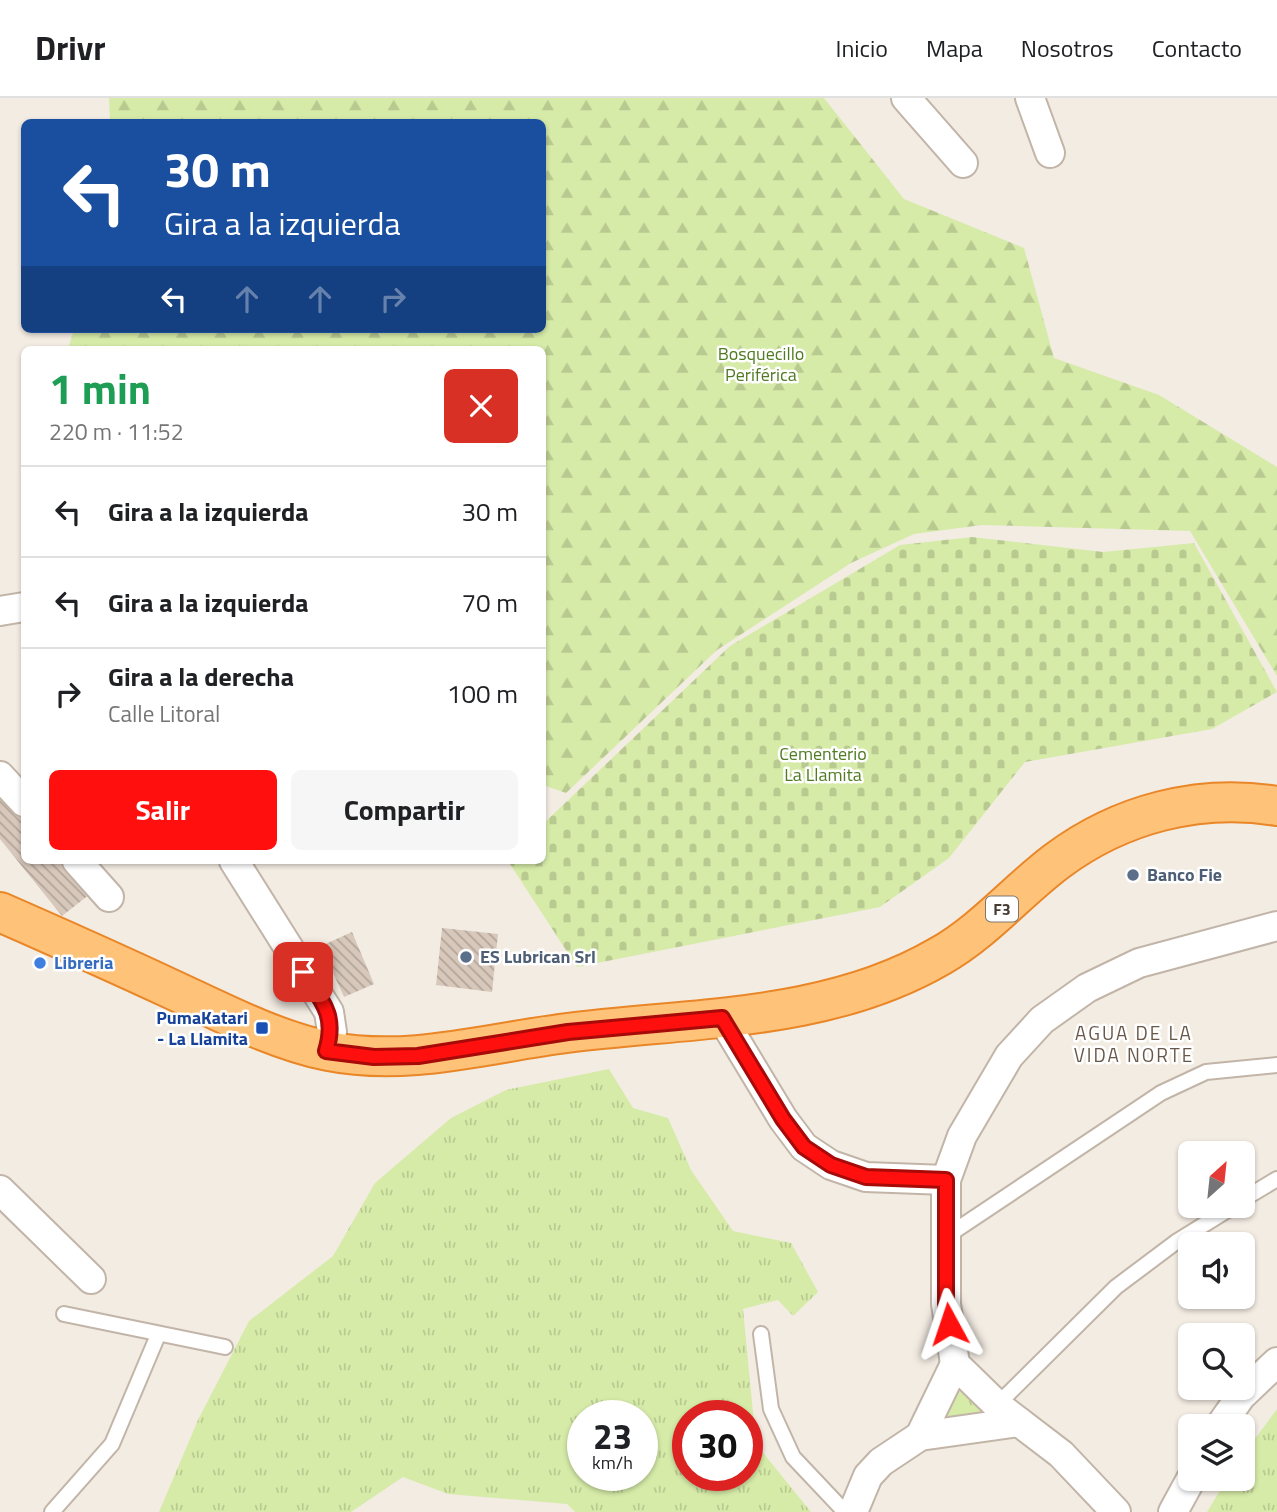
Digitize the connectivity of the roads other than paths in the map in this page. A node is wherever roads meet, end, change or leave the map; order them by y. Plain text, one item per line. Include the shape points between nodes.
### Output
1 (906, 98) edge
2 (1030, 98) edge
3 (1050, 153) dead end
4 (963, 163) dead end
5 (21, 608) edge
6 (0, 611) edge
7 (0, 776) edge
8 (21, 799) edge
9 (1277, 806) edge
10 (80, 864) edge
11 (236, 864) edge
12 (109, 898) dead end
13 (0, 912) edge
14 (1277, 926) edge
15 (722, 1018) junction
16 (326, 1051) junction
17 (1277, 1065) edge
18 (1277, 1179) edge
19 (946, 1180) junction
20 (0, 1190) edge
21 (1255, 1192) edge
22 (1214, 1218) edge
23 (947, 1236) junction
24 (91, 1279) dead end
25 (64, 1314) dead end
26 (761, 1334) dead end
27 (158, 1335) junction
28 (225, 1347) dead end
29 (1277, 1362) edge
30 (955, 1364) junction
31 (1008, 1414) junction
32 (1228, 1414) edge
33 (920, 1436) junction
34 (1184, 1491) edge
35 (52, 1512) edge
36 (845, 1512) edge
37 (853, 1512) edge
38 (1115, 1512) edge
39 (1173, 1512) edge

1 - 4 street
2 - 3 street
5 - 6 street
7 - 8 street
9 - 15 highway, F3 via 1200,803 1156,811 1109,828 1057,861 942,956 877,987 822,1002
10 - 12 street
11 - 16 street via 329,1012 332,1032
13 - 16 highway, F3 via 209,1007
14 - 19 street via 1139,963 1087,988 1042,1020 1009,1056 962,1136
15 - 16 highway, F3 via 568,1032 418,1056
15 - 19 street via 804,1147 831,1165 866,1177
17 - 23 lane via 1206,1072 1161,1093
18 - 21 lane
19 - 23 street
20 - 24 street
22 - 31 lane via 1116,1287
23 - 30 street via 946,1304
25 - 27 lane
26 - 36 lane via 771,1409 793,1457
27 - 28 lane
27 - 35 lane via 112,1444
29 - 32 street
30 - 31 street
30 - 33 street
31 - 33 street
31 - 38 street via 1060,1454
33 - 37 street via 868,1476
34 - 39 street

